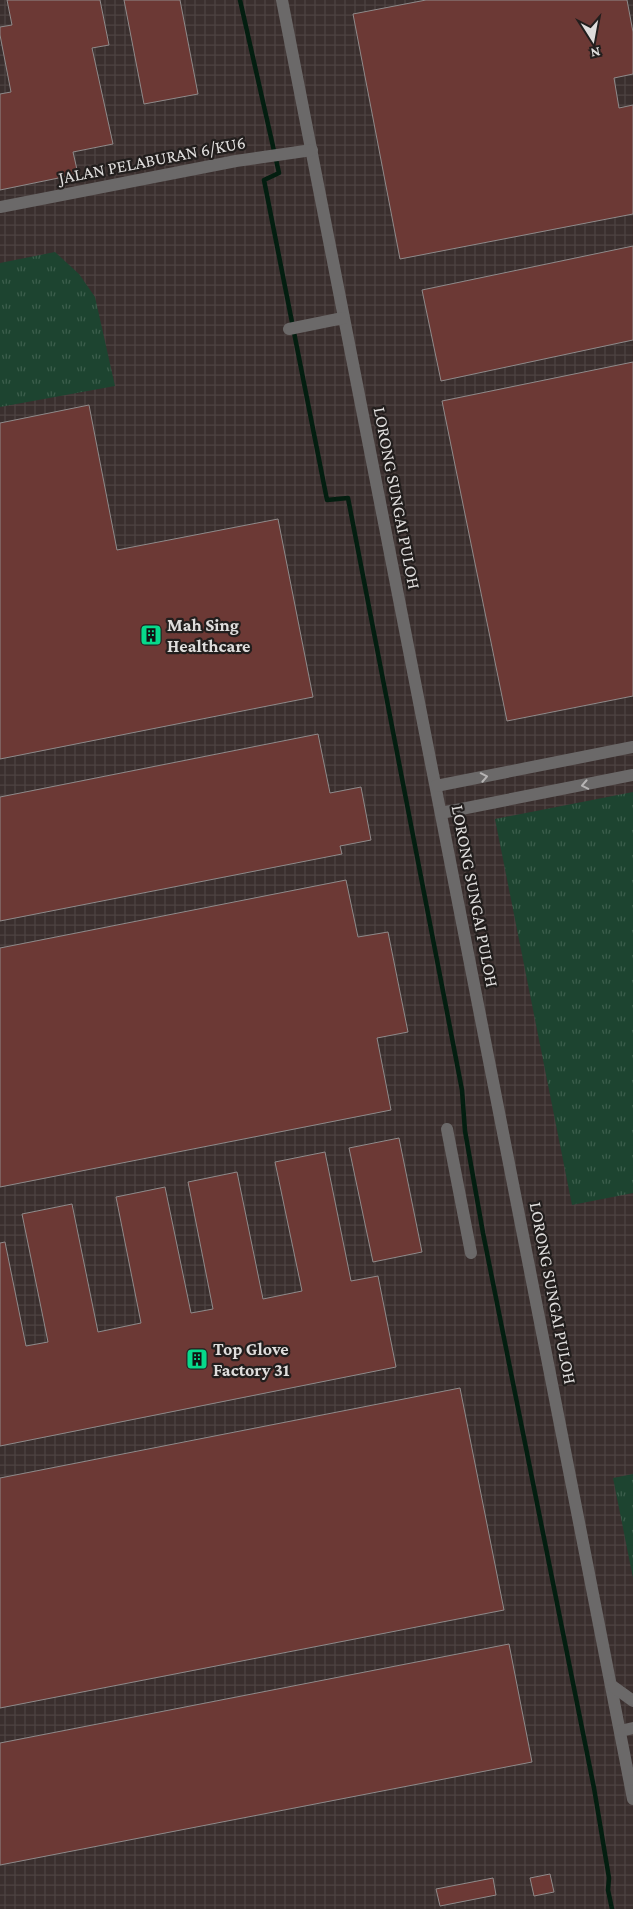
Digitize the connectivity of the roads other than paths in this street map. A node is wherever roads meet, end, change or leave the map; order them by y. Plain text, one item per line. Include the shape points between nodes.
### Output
1 (282, 0) edge
2 (312, 150) junction
3 (0, 207) edge
4 (343, 318) junction
5 (289, 328) dead end
6 (633, 747) edge
7 (633, 775) edge
8 (436, 786) junction
9 (441, 813) junction
10 (447, 1129) dead end
11 (471, 1253) dead end
12 (611, 1685) junction
13 (633, 1701) edge
14 (633, 1728) edge
15 (620, 1730) junction
16 (628, 1748) edge
17 (633, 1799) edge

1 - 2 street, LORONG SUNGAI PULOH
2 - 3 street, JALAN PELABURAN 6/KU6 via 258,157
2 - 4 street, LORONG SUNGAI PULOH
4 - 5 street
4 - 8 street, LORONG SUNGAI PULOH
8 -> 6 street
7 -> 9 street
8 - 9 street, LORONG SUNGAI PULOH
9 - 12 street, LORONG SUNGAI PULOH
10 - 11 street
12 - 13 street
12 - 15 street, LORONG SUNGAI PULOH
14 - 15 street
15 - 16 street, LORONG SUNGAI PULOH
16 - 17 street, LORONG SUNGAI PULOH

